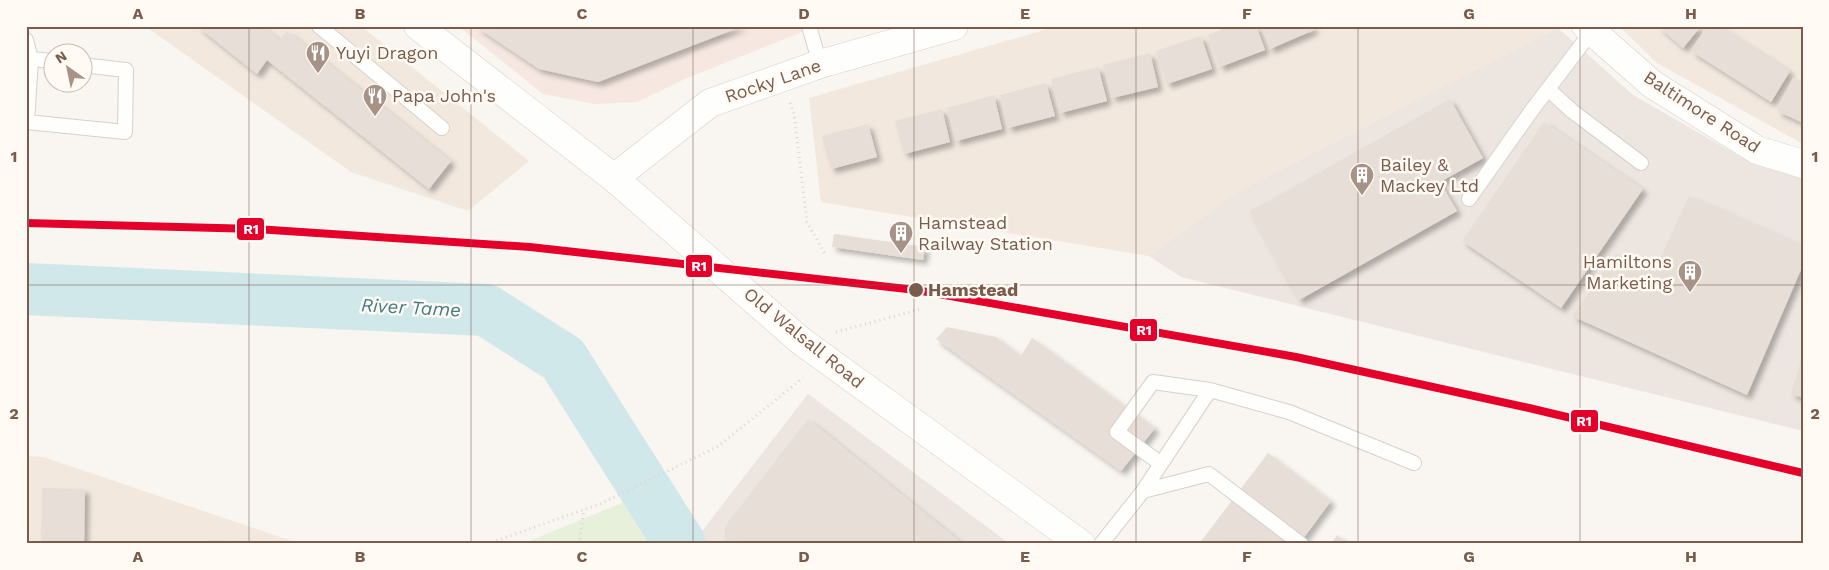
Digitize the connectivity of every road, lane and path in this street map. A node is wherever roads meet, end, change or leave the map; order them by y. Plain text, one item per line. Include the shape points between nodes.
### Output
1 (319, 26) edge
2 (418, 26) edge
3 (809, 26) edge
4 (954, 26) edge
5 (1589, 29) edge
6 (26, 40) edge
7 (31, 59) junction
8 (42, 60) edge
9 (820, 64) junction
10 (92, 66) edge
11 (780, 77) junction
12 (1548, 89) junction
13 (442, 128) dead end
14 (1641, 163) dead end
15 (1803, 164) edge
16 (614, 178) junction
17 (1469, 200) dead end
18 (826, 254) dead end
19 (921, 309) dead end
20 (802, 341) junction
21 (827, 360) junction
22 (1210, 390) junction
23 (1160, 463) junction
24 (1414, 463) dead end
25 (1143, 491) junction
26 (584, 509) junction
27 (1069, 540) edge
28 (488, 544) edge
29 (579, 544) edge
30 (1101, 544) edge
31 (1301, 544) edge

1 - 13 lane
2 - 16 main road, Old Walsall Road
3 - 9 lane
4 - 9 main road, Rocky Lane
5 - 12 lane
5 - 15 main road, Baltimore Road via 1652,84 1757,150
6 - 7 lane
7 - 8 lane
7 - 10 lane via 26,122 125,132 126,70
9 - 11 main road, Rocky Lane
11 - 16 main road, Rocky Lane via 710,103
11 - 18 path via 794,114 807,222
12 - 14 lane
12 - 17 lane
16 - 20 main road, Old Walsall Road
19 - 20 path
20 - 21 main road, Old Walsall Road
21 - 26 path via 717,447
21 - 27 main road, Old Walsall Road
22 - 23 lane
22 - 23 lane via 1152,382 1117,432
22 - 24 lane via 1289,412
23 - 25 lane
25 - 30 lane
25 - 31 lane via 1209,474
26 - 28 path
26 - 29 path

